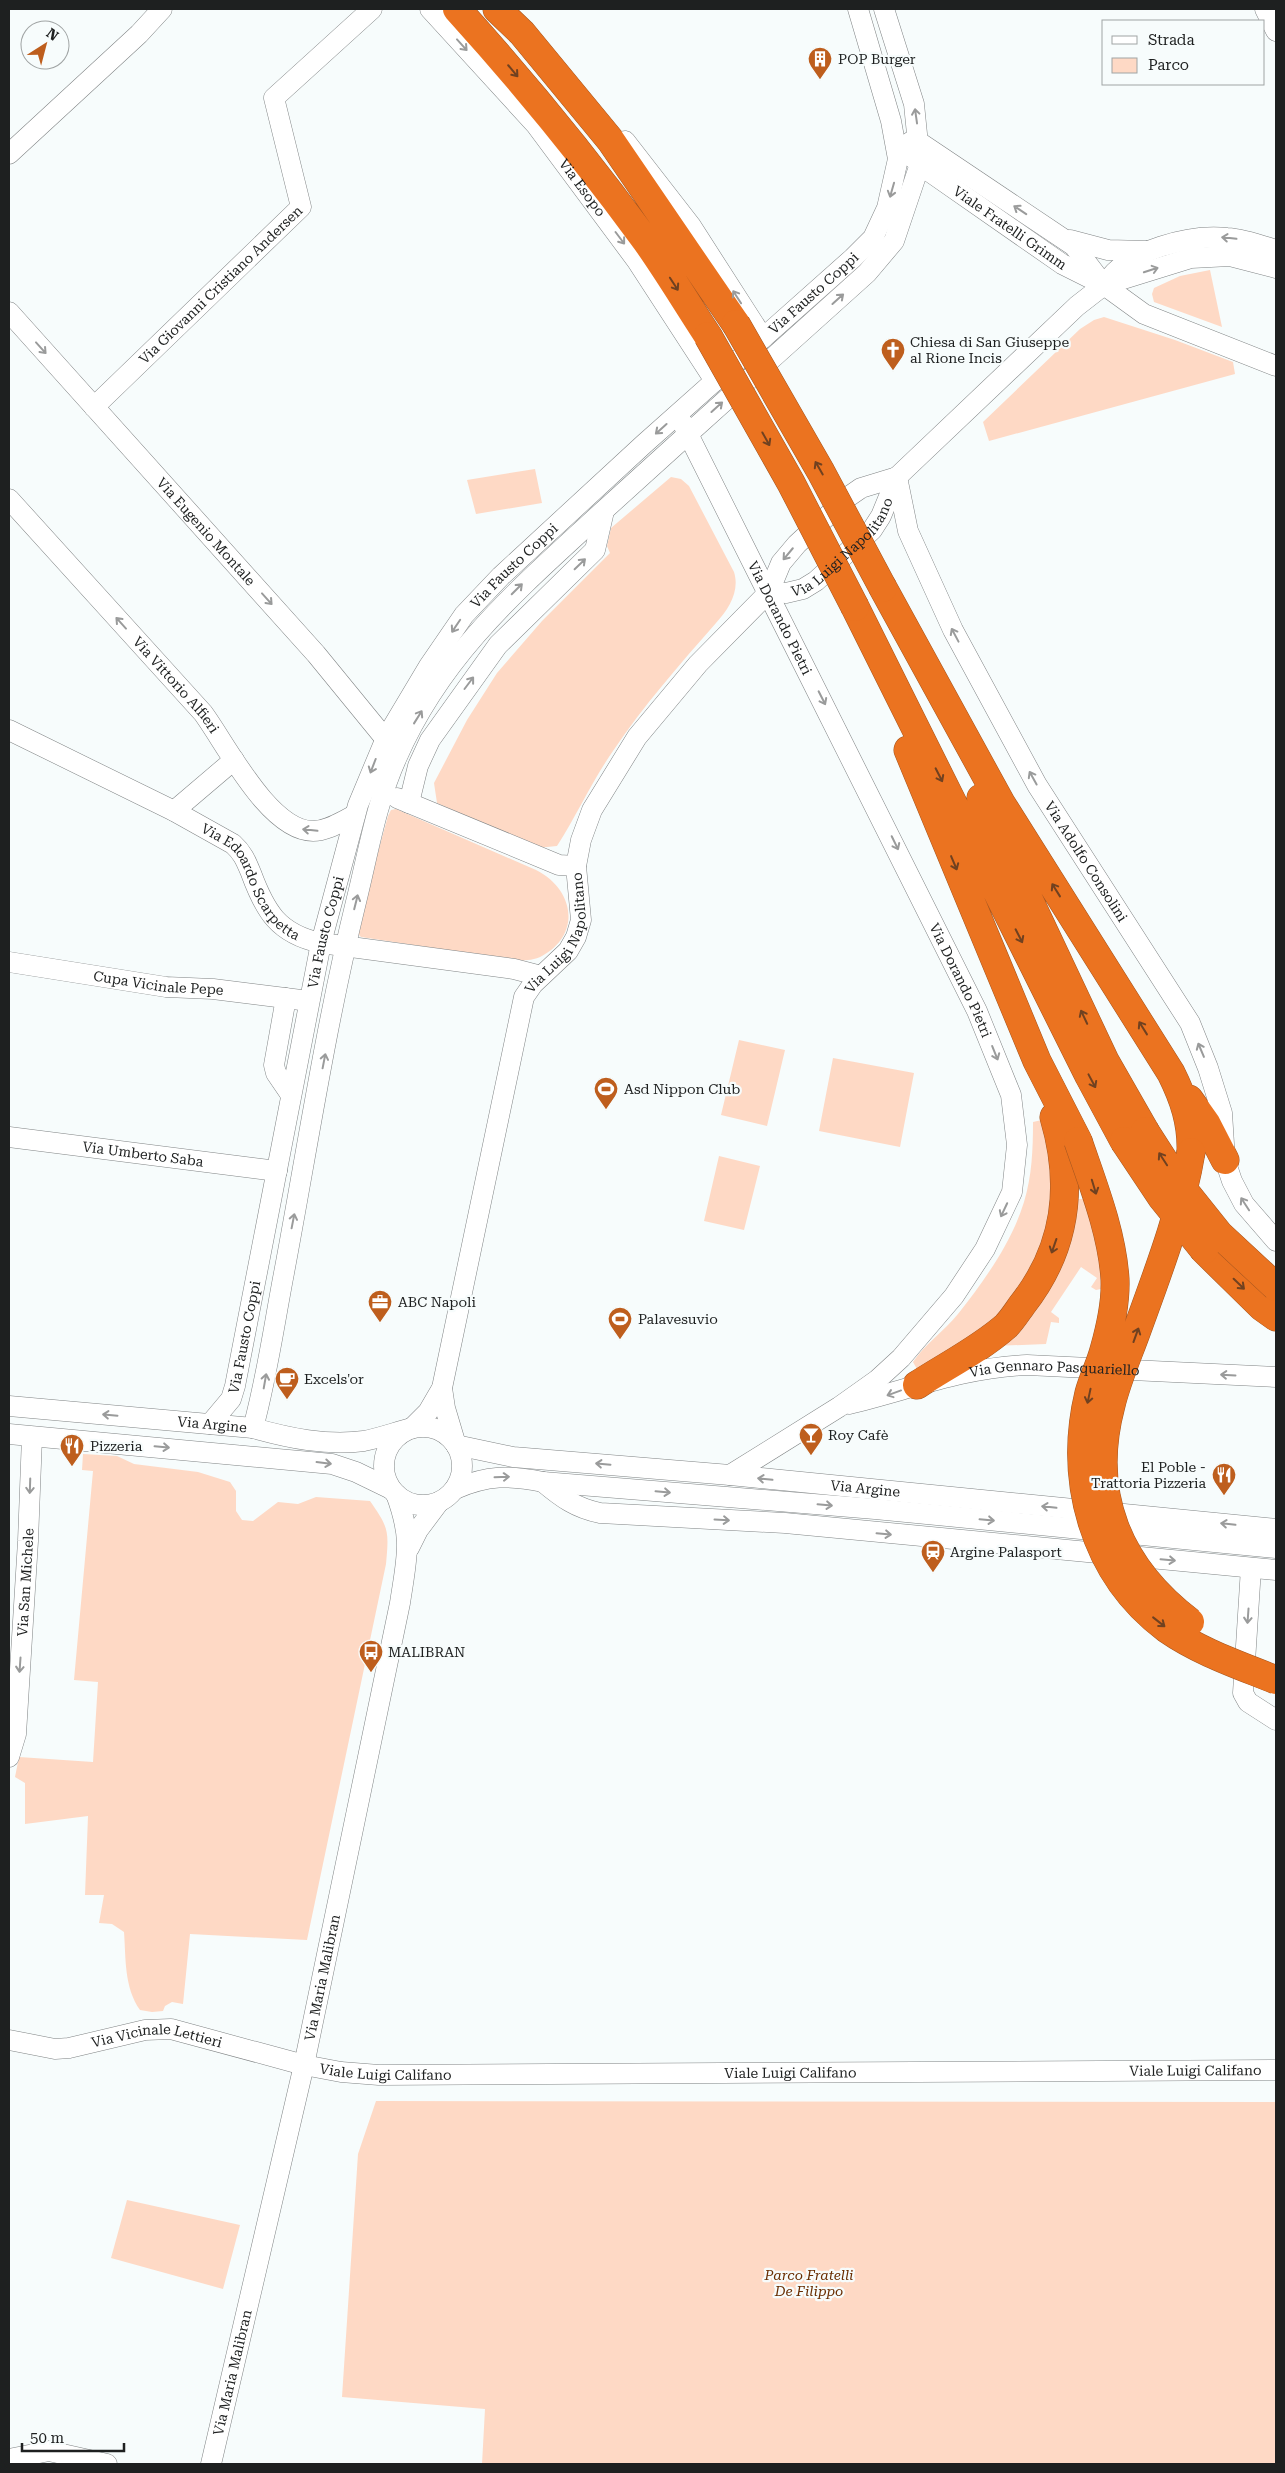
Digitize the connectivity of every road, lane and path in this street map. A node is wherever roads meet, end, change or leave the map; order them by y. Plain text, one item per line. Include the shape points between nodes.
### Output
1 (162, 9) edge
2 (372, 9) edge
3 (430, 9) edge
4 (457, 9) edge
5 (497, 9) edge
6 (514, 9) edge
7 (858, 9) edge
8 (884, 9) edge
9 (1265, 9) edge
10 (1276, 31) edge
11 (896, 142) junction
12 (919, 142) junction
13 (9, 154) edge
14 (920, 164) junction
15 (1061, 236) junction
16 (1150, 250) junction
17 (1276, 250) edge
18 (1276, 268) edge
19 (1104, 285) junction
20 (9, 312) edge
21 (763, 338) junction
22 (1276, 366) edge
23 (715, 381) junction
24 (94, 407) junction
25 (678, 413) junction
26 (688, 433) junction
27 (898, 477) junction
28 (9, 499) edge
29 (604, 511) junction
30 (883, 588) junction
31 (769, 592) junction
32 (870, 637) junction
33 (9, 730) edge
34 (386, 738) junction
35 (397, 755) junction
36 (234, 760) junction
37 (374, 790) junction
38 (409, 803) junction
39 (174, 811) junction
40 (356, 815) junction
41 (576, 866) junction
42 (320, 943) junction
43 (346, 945) junction
44 (9, 962) edge
45 (541, 976) junction
46 (286, 998) junction
47 (309, 1001) junction
48 (1037, 1061) junction
49 (1171, 1073) junction
50 (291, 1096) junction
51 (1135, 1136) junction
52 (9, 1137) edge
53 (1225, 1160) junction
54 (277, 1171) junction
55 (1276, 1241) edge
56 (1276, 1287) edge
57 (1276, 1317) edge
58 (1276, 1377) edge
59 (917, 1385) junction
60 (442, 1388) junction
61 (9, 1406) edge
62 (839, 1407) junction
63 (210, 1424) junction
64 (253, 1428) junction
65 (412, 1428) junction
66 (9, 1434) edge
67 (32, 1437) junction
68 (456, 1445) junction
69 (730, 1475) junction
70 (543, 1482) junction
71 (455, 1489) junction
72 (394, 1492) junction
73 (439, 1502) junction
74 (1276, 1529) edge
75 (409, 1548) junction
76 (1276, 1548) edge
77 (1252, 1568) junction
78 (1276, 1570) edge
79 (1276, 1660) edge
80 (1276, 1680) edge
81 (1276, 1720) edge
82 (9, 1757) edge
83 (9, 2040) edge
84 (304, 2065) junction
85 (1276, 2070) edge
86 (9, 2459) edge
87 (108, 2464) edge
88 (211, 2464) edge

1 - 13 street
2 - 24 street, Via Giovanni Cristiano Andersen via 274,98 301,207
3 -> 23 street, Via Esopo via 536,126 637,261
4 -> 32 highway, bridge via 511,68 580,153 646,242 708,336 791,483
30 -> 5 highway, bridge via 822,472 736,324 611,141 522,33
21 -> 6 street via 691,226 583,86
7 - 11 street
12 -> 8 street via 914,104
9 - 10 street
11 - 12 street
11 - 14 street, Viale Fratelli Grimm
11 -> 21 street, Via Fausto Coppi via 895,181 887,208 872,238
12 - 14 street
15 -> 12 street, Viale Fratelli Grimm
14 - 19 street, Viale Fratelli Grimm via 1062,264
26 -> 14 street, Via Fausto Coppi via 879,260 894,241
15 - 16 street, Viale Fratelli Grimm via 1108,250
15 - 19 street, Viale Fratelli Grimm via 1079,251
17 -> 16 street, Viale Fratelli Grimm via 1243,240 1206,237
16 - 19 street, Viale Fratelli Grimm via 1113,272
19 -> 18 street via 1191,258 1211,256 1230,256
19 - 22 street via 1144,314
19 - 27 street, Via Luigi Napolitano via 1077,306
20 -> 24 street, Via Eugenio Montale
21 - 23 street, Via Fausto Coppi
23 - 25 street, Via Fausto Coppi
24 -> 34 street, Via Eugenio Montale via 316,654
25 - 26 street, Via Dorando Pietri
25 -> 34 street, Via Fausto Coppi via 501,576 464,615
26 - 29 street, Via Fausto Coppi
26 - 31 street, Via Dorando Pietri
27 -> 31 street, Via Luigi Napolitano via 862,488 848,497 781,563
27 - 31 street, Via Luigi Napolitano via 872,530 816,581 786,593
53 -> 27 street, Via Adolfo Consolini via 1222,1113 1190,1023 1037,786 953,630 908,531
36 -> 28 street, Via Vittorio Alfieri via 203,713
35 -> 29 street, Via Fausto Coppi via 442,678 479,629 521,585
38 -> 29 street via 418,766 435,733 498,645 595,550
49 -> 30 highway via 1001,802
51 -> 30 highway via 1105,1061
31 - 41 street, Via Luigi Napolitano via 698,664 637,737 592,810
31 -> 62 street, Via Dorando Pietri via 977,1011 1011,1095 1017,1145 1012,1192 985,1249 954,1296 901,1358
32 -> 48 highway via 894,715
32 -> 51 highway via 1089,1076
33 - 39 street, Via Edoardo Scarpetta
34 - 35 street, Via Eugenio Montale
34 -> 37 street, Via Fausto Coppi
35 - 37 street, Via Fausto Coppi
36 - 39 street
40 -> 36 street, Via Vittorio Alfieri via 327,829 311,832 301,829 268,805
37 - 38 street
37 - 40 street, Via Fausto Coppi
43 -> 37 street, Via Fausto Coppi
38 - 41 street via 559,866
39 - 42 street, Via Edoardo Scarpetta via 237,848 247,862 266,911 290,931
40 - 42 street, Via Fausto Coppi
41 - 45 street, Via Luigi Napolitano via 581,920 576,937 568,951
42 - 43 street, Via Edoardo Scarpetta
42 - 47 street, Via Fausto Coppi
43 - 45 street, Via Edoardo Scarpetta via 514,969
64 -> 43 street, Via Fausto Coppi via 265,1386 274,1321
44 - 46 street, Cupa Vicinale Pepe via 166,987 213,988
45 - 60 street, Via Luigi Napolitano via 524,997 520,1011
46 - 47 street, Cupa Vicinale Pepe
46 - 50 street via 274,1065
47 - 50 street, Via Fausto Coppi
48 -> 59 highway via 1063,1146 1066,1183 1062,1224 1052,1254 1035,1289 1007,1325
48 -> 80 highway, bridge via 1078,1141 1111,1246 1115,1281 1110,1320 1104,1350 1089,1393 1083,1436 1082,1480 1088,1514 1098,1543 1123,1585 1154,1618 1215,1656
49 - 53 highway via 1206,1123
79 -> 49 highway, bridge via 1218,1638 1165,1603 1129,1557 1112,1521 1106,1499 1104,1452 1111,1405 1180,1200 1191,1152 1188,1113
50 - 54 street, Via Fausto Coppi
56 -> 51 highway, bridge via 1219,1234
51 -> 57 highway, bridge via 1162,1198 1204,1250
52 - 54 street, Via Umberto Saba
55 -> 53 street, Via Adolfo Consolini via 1244,1204
54 - 63 street, Via Fausto Coppi via 235,1386 231,1399
58 -> 59 street, Via Gennaro Pasquariello via 1026,1365 973,1370
59 -> 62 street, Via Gennaro Pasquariello
60 - 65 street, Via Luigi Napolitano via 428,1412
60 - 68 street, Via Luigi Napolitano
63 -> 61 street, Via Argine
62 - 69 street, Via Dorando Pietri
63 - 64 street, Via Argine
64 - 65 street, Via Argine via 287,1438 338,1443
65 - 68 street via 427,1427 440,1431
65 - 72 street via 394,1439 384,1457 386,1478
66 - 67 street, Via Argine
67 -> 72 street, Via Argine via 332,1464 356,1472
67 -> 82 street, Via San Michele via 16,1734
69 -> 68 street, Via Argine via 513,1457
68 - 71 street via 462,1467
74 -> 69 street, Via Argine
71 -> 70 street, Via Argine via 487,1478 516,1476
70 -> 76 street, Via Argine via 885,1510
70 -> 77 street, Via Argine via 566,1502 600,1512 785,1523
71 - 73 street
72 - 73 street via 419,1505
72 - 75 street, Via Maria Malibran via 406,1522
73 - 75 street, Via Maria Malibran
75 - 84 street, Via Maria Malibran
77 - 78 street, Via Argine
77 -> 81 street via 1243,1693 1248,1702
83 - 84 street, Via Vicinale Lettieri via 62,2049 162,2028
84 - 85 street, Viale Luigi Califano via 379,2075
84 - 88 street, Via Maria Malibran
86 - 87 street via 49,2451

